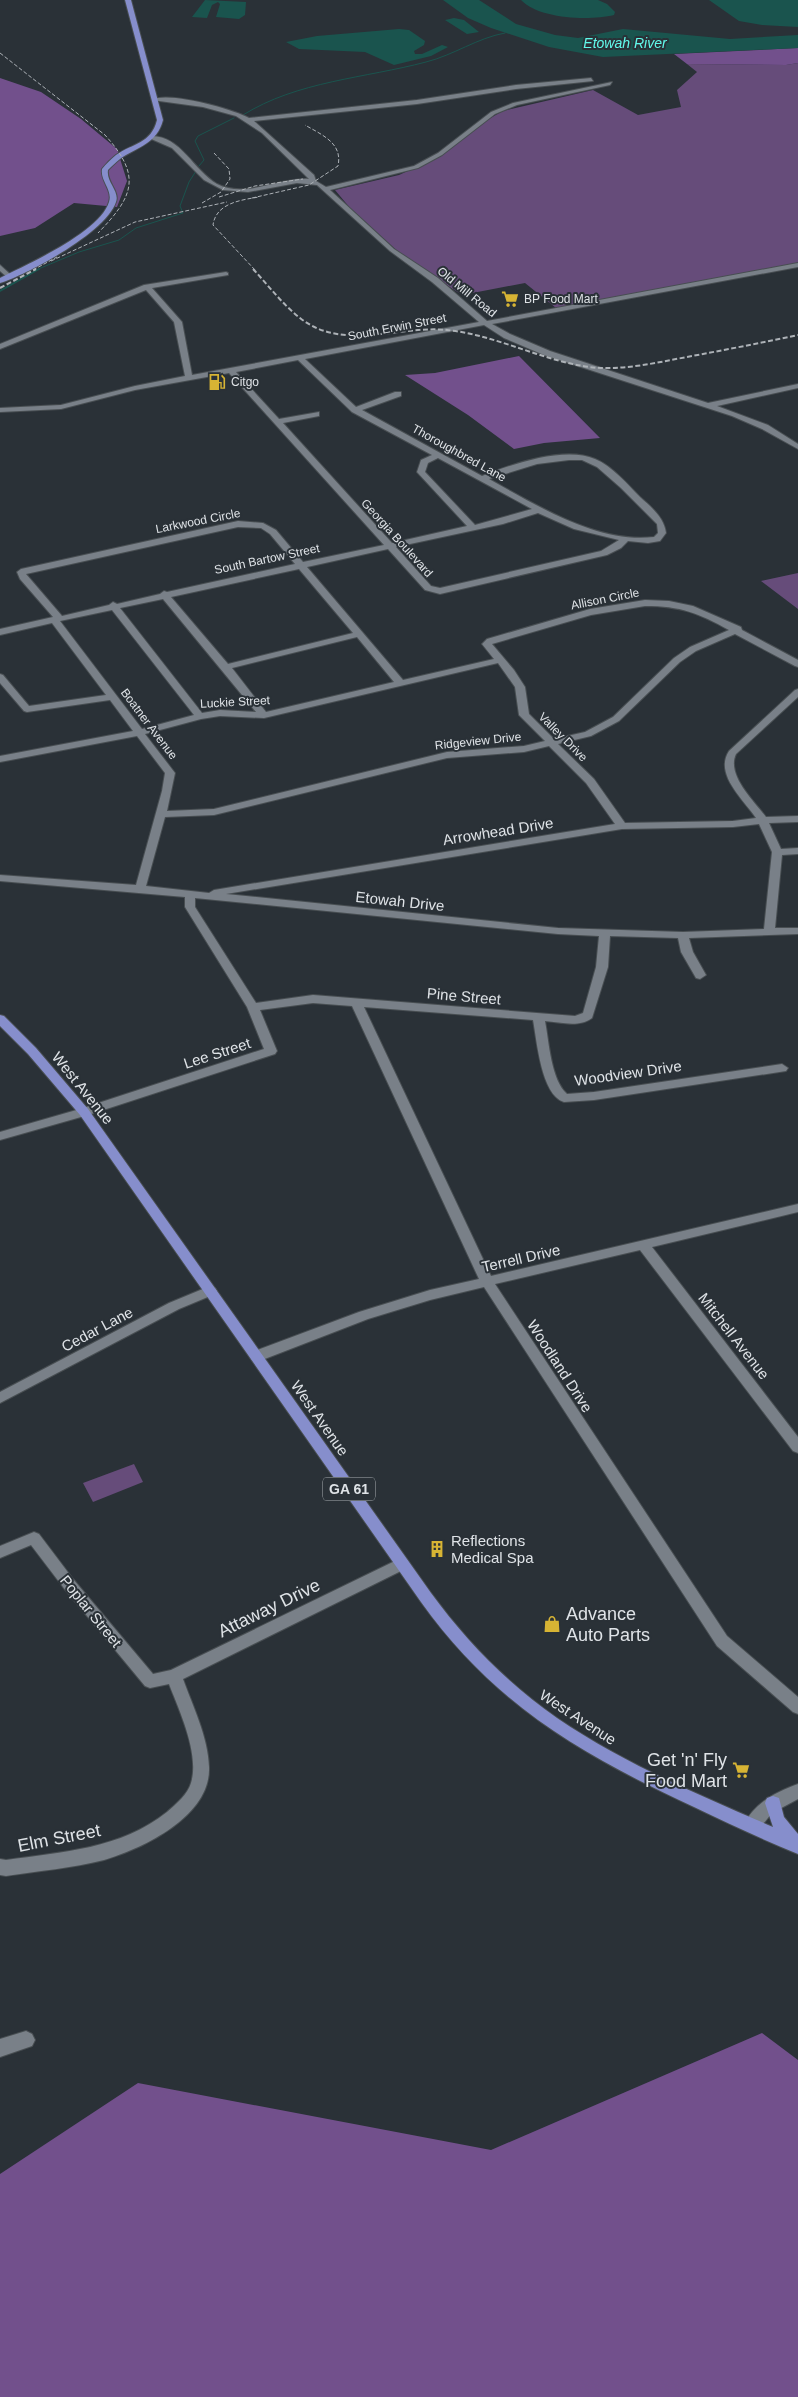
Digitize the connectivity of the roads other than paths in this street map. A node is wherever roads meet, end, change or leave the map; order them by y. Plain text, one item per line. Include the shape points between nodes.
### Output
1 (128, 0) edge
2 (591, 80) dead end
3 (610, 83) dead end
4 (155, 100) junction
5 (248, 120) junction
6 (151, 137) junction
7 (313, 181) junction
8 (327, 189) junction
9 (798, 265) edge
10 (0, 267) edge
11 (226, 274) dead end
12 (9, 276) junction
13 (0, 280) edge
14 (147, 287) junction
15 (485, 322) junction
16 (0, 347) edge
17 (299, 357) junction
18 (230, 370) junction
19 (189, 378) junction
20 (798, 386) edge
21 (398, 394) dead end
22 (735, 399) junction
23 (709, 405) junction
24 (1, 410) edge
25 (355, 410) junction
26 (731, 412) junction
27 (316, 414) dead end
28 (277, 422) junction
29 (798, 446) edge
30 (438, 455) junction
31 (481, 479) junction
32 (539, 510) junction
33 (472, 527) junction
34 (626, 538) junction
35 (387, 546) junction
36 (300, 564) junction
37 (21, 572) joint
38 (164, 594) junction
39 (113, 605) junction
40 (56, 619) junction
41 (738, 629) junction
42 (0, 632) edge
43 (359, 634) junction
44 (500, 660) junction
45 (798, 664) edge
46 (226, 667) junction
47 (0, 677) edge
48 (401, 684) junction
49 (4, 687) edge
50 (798, 693) edge
51 (113, 697) junction
52 (264, 715) junction
53 (200, 716) junction
54 (141, 732) junction
55 (553, 744) junction
56 (0, 759) edge
57 (161, 814) junction
58 (798, 819) edge
59 (763, 820) junction
60 (622, 826) junction
61 (798, 851) edge
62 (777, 852) junction
63 (0, 878) edge
64 (140, 889) junction
65 (190, 894) junction
66 (204, 896) junction
67 (798, 931) edge
68 (606, 933) junction
69 (769, 933) junction
70 (683, 935) junction
71 (700, 975) dead end
72 (356, 1002) junction
73 (253, 1007) junction
74 (538, 1017) junction
75 (0, 1019) edge
76 (782, 1068) dead end
77 (84, 1112) junction
78 (0, 1136) edge
79 (798, 1208) edge
80 (643, 1245) junction
81 (487, 1282) junction
82 (210, 1291) junction
83 (257, 1356) junction
84 (0, 1398) edge
85 (798, 1447) edge
86 (0, 1552) edge
87 (402, 1564) junction
88 (174, 1676) junction
89 (150, 1682) joint
90 (798, 1707) edge
91 (798, 1791) edge
92 (773, 1803) junction
93 (752, 1826) junction
94 (798, 1846) edge
95 (0, 1867) edge
96 (26, 2040) dead end
97 (0, 2048) edge

1 - 4 main road
2 - 5 street
3 - 8 street via 516,104 493,113 440,154 416,166
4 - 5 street via 203,106
4 - 6 main road via 160,124
5 - 7 street, Old Mill Road via 312,176
6 - 7 street via 172,144 213,184 224,189 245,191
6 - 12 main road via 105,169 106,182 114,198 106,214 71,243
7 - 8 street, Old Mill Road
8 - 15 street, Old Mill Road via 392,250 441,284
9 - 15 street, South Erwin Street
10 - 12 street
11 - 14 street
12 - 13 main road
14 - 16 street
14 - 19 street via 178,322
15 - 17 street, South Erwin Street
15 - 23 street, Old Mill Road via 536,349
17 - 18 street, South Erwin Street
17 - 25 street, Thoroughbred Lane
18 - 19 street, South Erwin Street
18 - 28 street, Georgia Boulevard
19 - 24 street, South Erwin Street via 128,389 61,407
20 - 22 street
21 - 25 street
22 - 23 street
22 - 26 street via 729,404
23 - 26 street, Old Mill Road
25 - 30 street, Thoroughbred Lane
26 - 29 street, Old Mill Road
27 - 28 street
28 - 35 street, Georgia Boulevard
30 - 31 street, Thoroughbred Lane
30 - 33 street via 423,464 422,474
31 - 32 street, Thoroughbred Lane
31 - 34 street, Thoroughbred Lane via 505,470 563,458 591,460 661,524 661,534 654,540
32 - 33 street, South Bartow Street
32 - 34 street, Thoroughbred Lane via 576,527
33 - 35 street, South Bartow Street
34 - 35 street, Georgia Boulevard via 604,553 443,591 426,587
35 - 36 street, South Bartow Street
36 - 37 street, Larkwood Circle via 273,532 263,526 238,524
36 - 38 street, South Bartow Street
36 - 43 street, Larkwood Circle
37 - 40 street, Boatner Avenue
38 - 39 street, South Bartow Street
38 - 46 street
39 - 40 street, South Bartow Street
39 - 53 street
40 - 42 street, South Bartow Street
40 - 51 street, Boatner Avenue
41 - 44 street, Allison Circle via 678,604 633,604 490,641 488,648
41 - 45 street, Allison Circle
41 - 55 street, Ridgeview Drive via 693,649 677,660 616,719 588,734
43 - 46 street
43 - 48 street, Larkwood Circle
44 - 48 street, Luckie Street
44 - 55 street, Valley Drive via 520,687 524,715
46 - 52 street
47 - 49 street
48 - 52 street, Luckie Street
49 - 51 street via 27,709
50 - 59 street via 732,753 728,761 730,775
51 - 54 street, Boatner Avenue
52 - 53 street, Luckie Street via 220,713
53 - 54 street, Luckie Street
54 - 56 street, Luckie Street
54 - 57 street, Boatner Avenue via 170,773
55 - 57 street, Ridgeview Drive via 447,754 219,811
55 - 60 street, Valley Drive via 590,781
57 - 64 street, Boatner Avenue
58 - 59 street, Arrowhead Drive
59 - 60 street, Arrowhead Drive via 733,824
59 - 62 street
60 - 66 street, Arrowhead Drive
61 - 62 street
62 - 69 street
63 - 64 street, Etowah Drive
64 - 65 street, Etowah Drive
65 - 66 street, Etowah Drive
65 - 73 street, Lee Street via 190,907
66 - 68 street, Etowah Drive via 502,927
67 - 69 street, Etowah Drive
68 - 70 street, Etowah Drive
68 - 74 street, Pine Street via 602,967 588,1015 575,1020
69 - 70 street, Etowah Drive
70 - 71 street via 687,952
72 - 73 street, Pine Street via 313,1000
72 - 74 street, Pine Street
72 - 81 street, Woodland Drive
73 - 77 street, Lee Street via 271,1051
74 - 76 street, Woodview Drive via 549,1073 555,1090 564,1098
75 - 77 main road, West Avenue / GA 61
77 - 78 street, Lee Street
77 - 82 main road, West Avenue / GA 61
79 - 80 street, Terrell Drive
80 - 81 street, Terrell Drive
80 - 85 street, Mitchell Avenue
81 - 83 street, Terrell Drive via 406,1302
81 - 90 street, Woodland Drive via 722,1641
82 - 83 main road, West Avenue / GA 61
82 - 84 street, Cedar Lane via 174,1306
83 - 87 main road, West Avenue / GA 61
86 - 89 street, Poplar Street via 34,1538
87 - 88 street, Attaway Drive
87 - 93 main road, West Avenue / GA 61 via 468,1649 512,1691 555,1724 629,1768
88 - 89 street, Attaway Drive
88 - 95 street, Elm Street via 202,1769 198,1791 188,1803 164,1826 105,1851
91 - 92 street
92 - 93 street via 760,1812
92 - 94 main road via 777,1820
93 - 94 main road, West Avenue / GA 61
96 - 97 street

